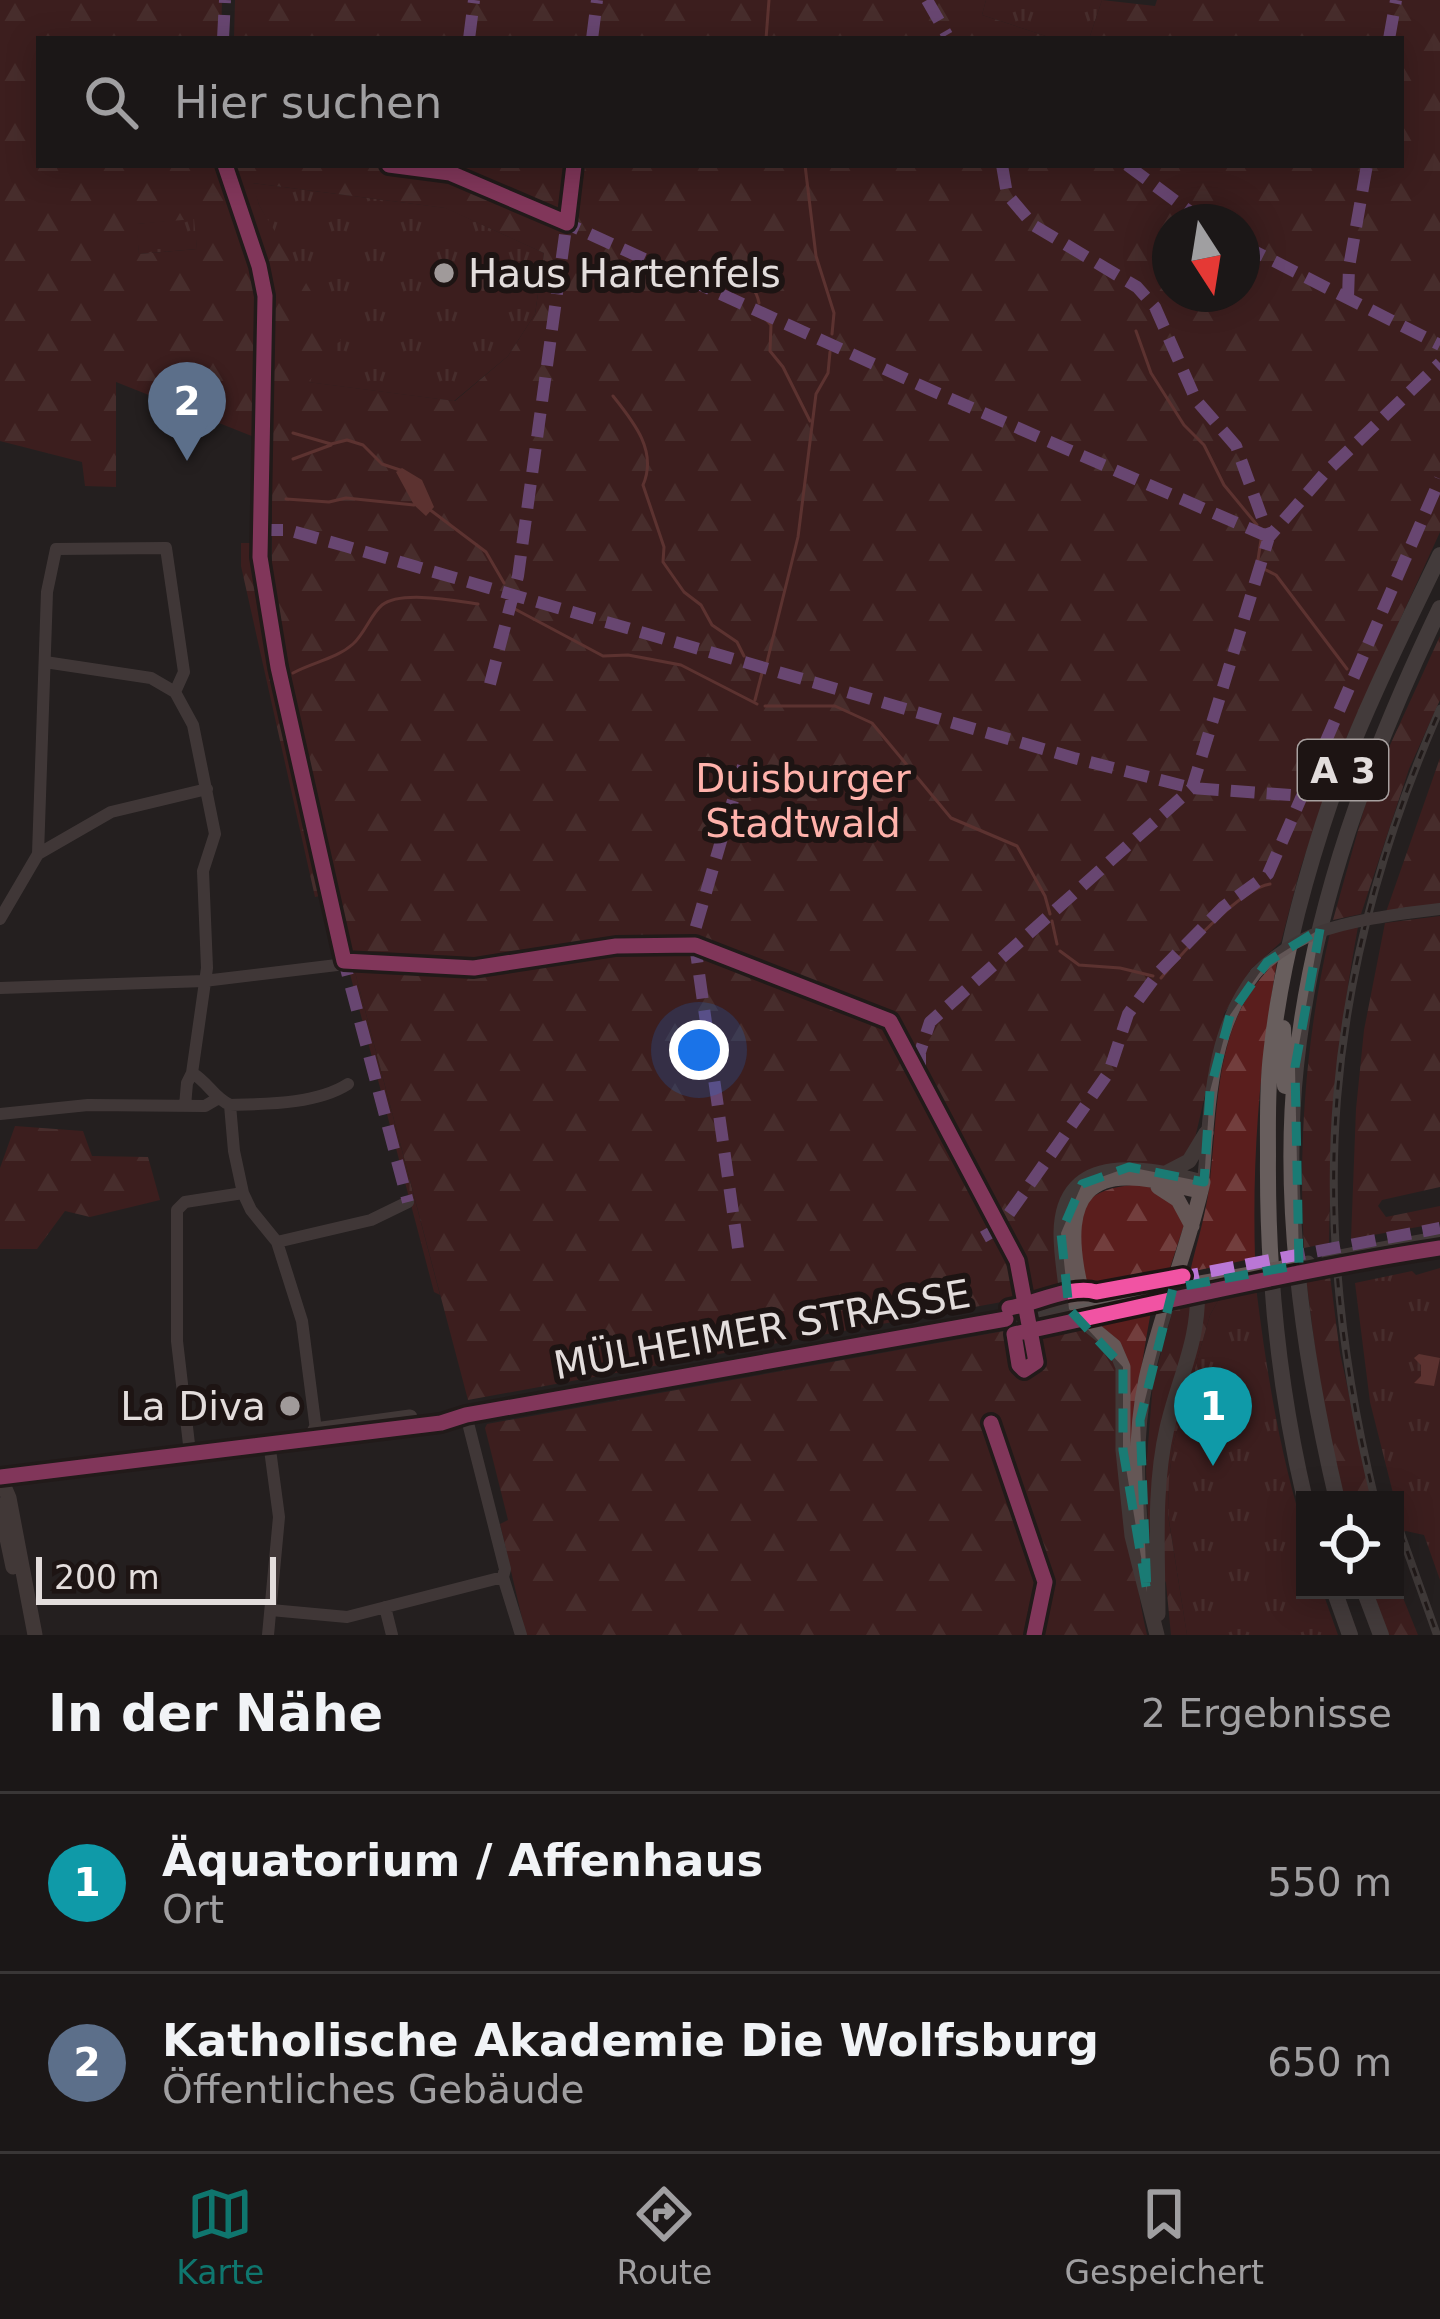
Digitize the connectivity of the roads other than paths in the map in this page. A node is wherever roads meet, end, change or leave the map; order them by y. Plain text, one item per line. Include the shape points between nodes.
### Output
1 (1440, 555) edge
2 (1440, 608) edge
3 (45, 662) junction
4 (175, 692) junction
5 (207, 789) junction
6 (38, 854) junction
7 (1440, 909) edge
8 (0, 919) edge
9 (337, 965) dead end
10 (204, 981) junction
11 (0, 988) edge
12 (1282, 998) junction
13 (192, 1073) junction
14 (348, 1084) dead end
15 (224, 1102) junction
16 (185, 1106) junction
17 (0, 1114) edge
18 (1206, 1132) junction
19 (1166, 1173) junction
20 (1144, 1180) junction
21 (1201, 1187) junction
22 (243, 1192) junction
23 (408, 1202) dead end
24 (1193, 1227) junction
25 (1440, 1238) edge
26 (277, 1242) junction
27 (1193, 1284) junction
28 (1077, 1307) junction
29 (466, 1415) junction
30 (317, 1434) junction
31 (268, 1442) junction
32 (190, 1453) junction
33 (0, 1477) edge
34 (1303, 1491) edge
35 (1330, 1491) edge
36 (1331, 1491) edge
37 (0, 1505) edge
38 (503, 1577) junction
39 (1147, 1592) junction
40 (1337, 1599) edge
41 (1364, 1599) edge
42 (385, 1607) junction
43 (271, 1610) junction
44 (26, 1635) edge
45 (35, 1635) edge
46 (268, 1635) edge
47 (392, 1635) edge
48 (521, 1635) edge
49 (1157, 1635) edge
50 (1350, 1635) edge
51 (1378, 1635) edge

1 - 12 highway, A 3 via 1332,799
2 - 36 highway, A 3 via 1354,803 1295,1067 1302,1312
3 - 4 street via 151,678
3 - 4 street via 56,548 166,548 184,672
3 - 6 street
4 - 5 street via 193,725
5 - 6 street via 111,812
5 - 10 street via 215,834 203,871
6 - 8 street
7 - 18 street, bridge via 1318,930 1256,973 1225,1030
9 - 10 street
10 - 11 street
10 - 13 street
12 - 34 highway via 1270,1055 1269,1267
12 - 35 highway, A 3 via 1293,1309
13 - 15 street
13 - 16 street
14 - 15 street via 298,1099
15 - 16 street
15 - 22 street
16 - 17 street
18 - 19 main road via 1189,1161
18 - 21 street
19 - 21 main road
19 - 28 main road via 1111,1169 1076,1191 1061,1233
20 - 21 main road
20 - 24 main road via 1178,1200
20 - 28 main road via 1106,1182 1076,1211
21 - 24 main road
22 - 26 street
22 - 32 street via 185,1202 176,1215 177,1341
23 - 26 street via 371,1220
24 - 39 main road via 1140,1420
25 - 27 main road, MÜLHEIMER STRASSE, bridge
26 - 30 street via 302,1322
27 - 28 main road, MÜLHEIMER STRASSE, bridge
27 - 49 main road via 1198,1322 1159,1482
28 - 29 main road, MÜLHEIMER STRASSE
28 - 39 main road via 1123,1367 1132,1536
29 - 30 main road, MÜLHEIMER STRASSE
29 - 38 street
30 - 31 main road, MÜLHEIMER STRASSE
31 - 32 main road, MÜLHEIMER STRASSE
31 - 43 street via 278,1541
32 - 33 main road, MÜLHEIMER STRASSE
33 - 45 main road
37 - 44 main road
38 - 42 street
38 - 48 street
39 - 49 main road
40 - 50 highway
41 - 51 highway
42 - 43 street via 340,1618
42 - 47 street
43 - 46 street

